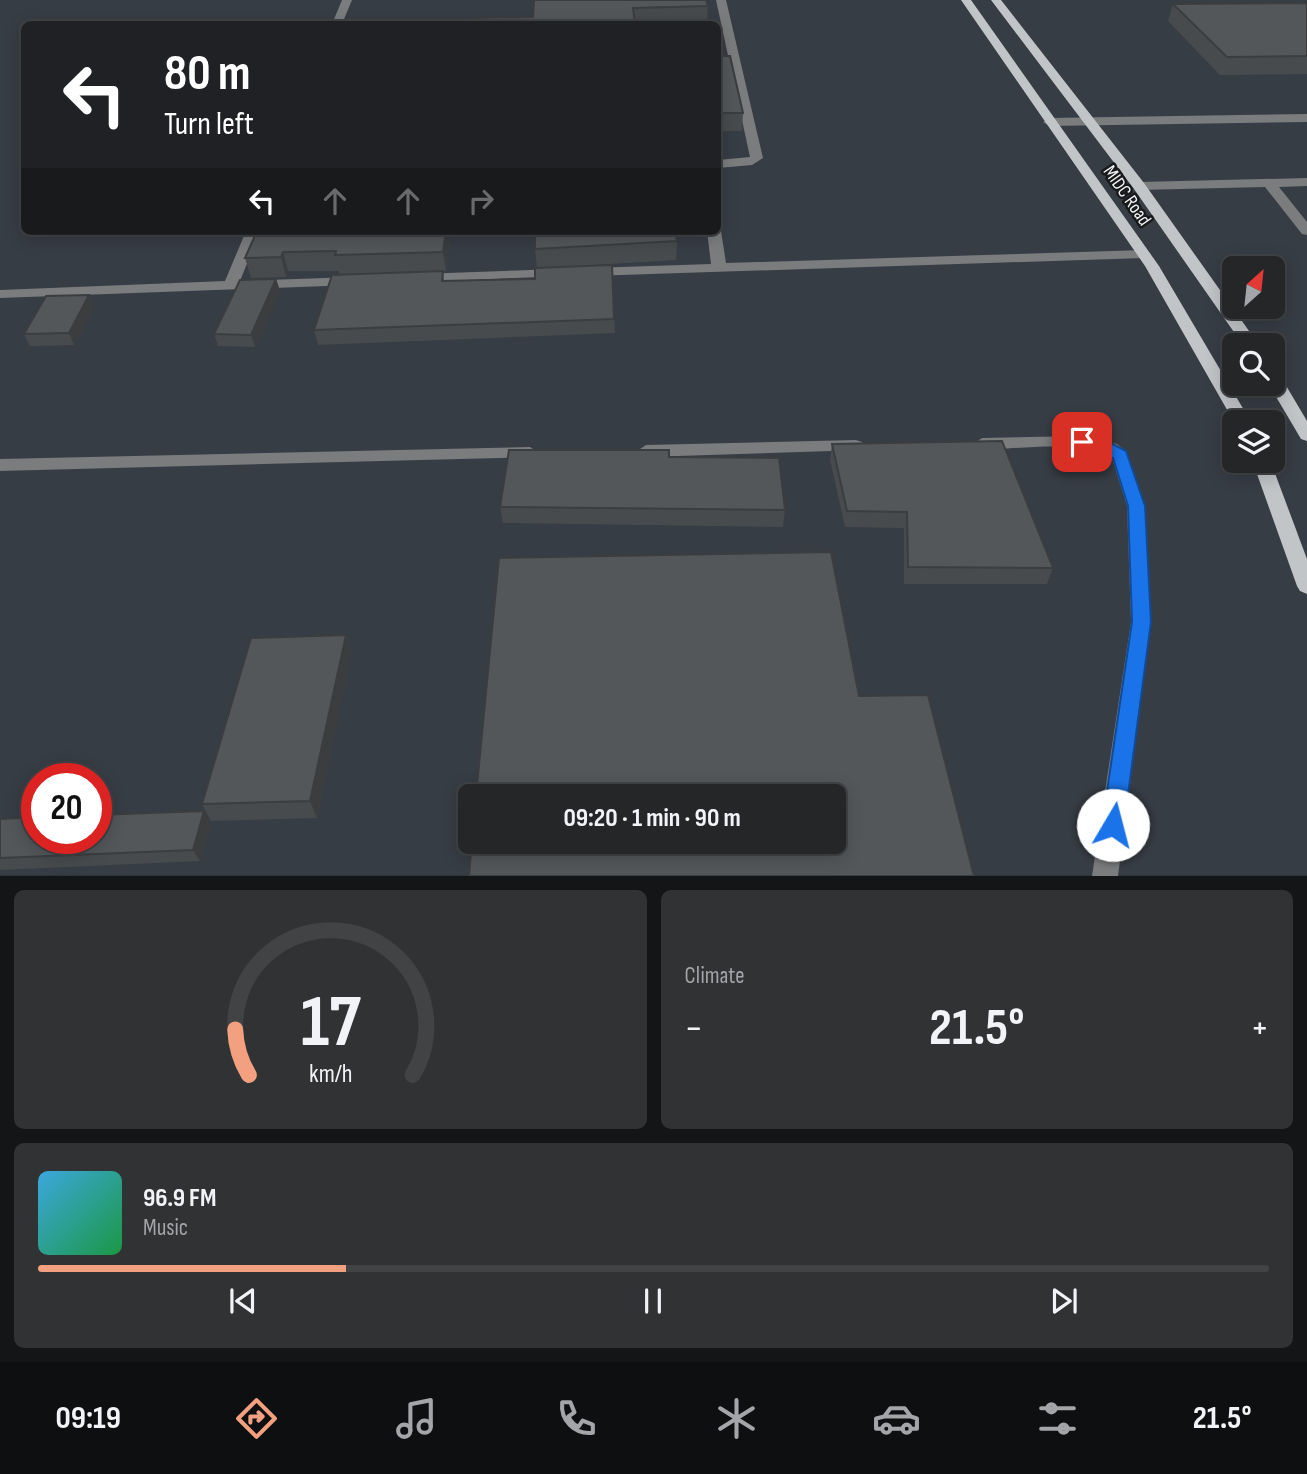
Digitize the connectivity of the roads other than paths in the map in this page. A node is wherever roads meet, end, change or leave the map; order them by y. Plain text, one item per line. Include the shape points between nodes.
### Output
1 (347, 0) edge
2 (721, 0) edge
3 (967, 0) edge
4 (996, 0) edge
5 (338, 21) edge
6 (1307, 118) edge
7 (1088, 121) junction
8 (1049, 122) junction
9 (721, 164) edge
10 (1269, 183) junction
11 (1307, 183) edge
12 (1139, 186) junction
13 (1307, 231) edge
14 (251, 235) edge
15 (715, 235) edge
16 (1144, 254) junction
17 (719, 267) junction
18 (398, 279) edge
19 (370, 280) edge
20 (231, 285) junction
21 (0, 294) edge
22 (1243, 333) edge
23 (1284, 396) edge
24 (1236, 410) edge
25 (1307, 435) edge
26 (957, 444) edge
27 (874, 446) edge
28 (624, 451) edge
29 (555, 453) edge
30 (0, 465) edge
31 (1266, 473) edge
32 (1307, 586) edge
33 (1105, 876) edge

1 - 5 street
2 - 9 street via 757,158
3 - 8 main road, MIDC Road
4 - 7 main road, MIDC Road
6 - 7 street
7 - 8 street
7 - 12 main road, MIDC Road
8 - 16 main road, MIDC Road
10 - 11 street
10 - 12 street
10 - 13 street
12 - 22 main road, MIDC Road
14 - 20 street
15 - 17 street
16 - 17 street
16 - 24 main road, MIDC Road
17 - 18 street
19 - 20 street
20 - 21 street
23 - 25 main road
26 - 33 street via 1082,442 1120,455 1136,506 1141,622
27 - 28 street
29 - 30 street
31 - 32 main road

